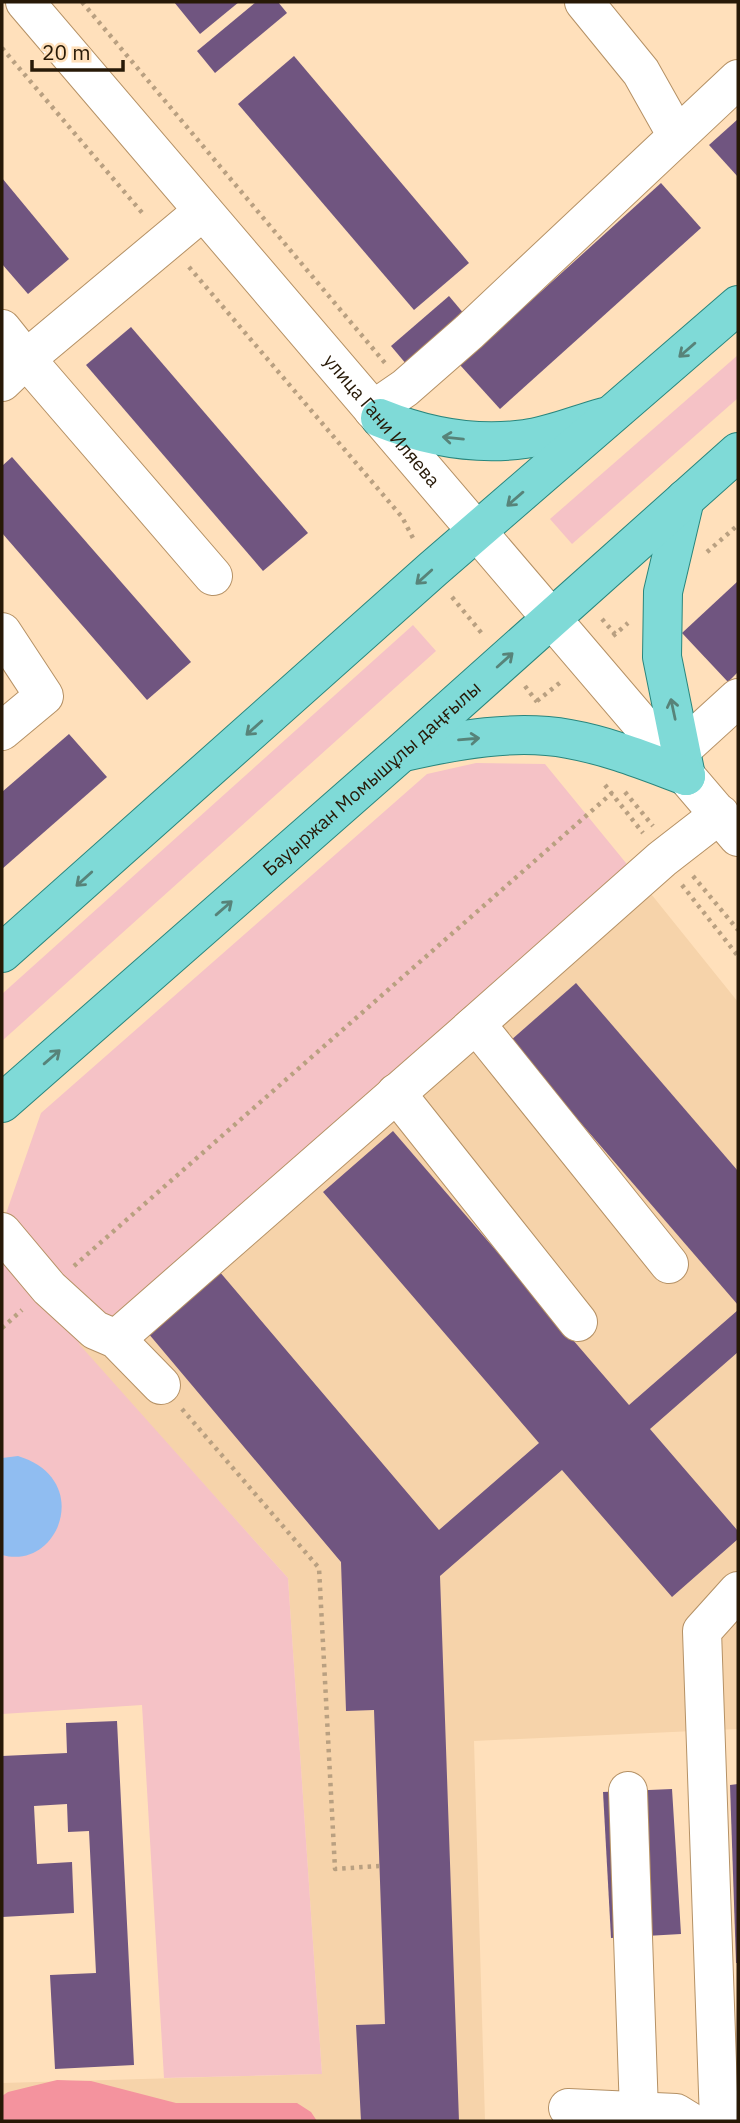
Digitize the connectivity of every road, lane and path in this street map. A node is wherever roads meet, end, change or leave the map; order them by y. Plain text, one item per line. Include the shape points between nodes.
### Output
1 (25, 2) edge
2 (82, 2) edge
3 (590, 4) edge
4 (2, 48) edge
5 (738, 79) edge
6 (677, 136) junction
7 (203, 211) junction
8 (167, 242) junction
9 (738, 305) edge
10 (2, 329) edge
11 (14, 370) edge
12 (405, 388) junction
13 (616, 413) junction
14 (377, 414) junction
15 (738, 452) edge
16 (685, 499) junction
17 (476, 533) junction
18 (417, 545) dead end
19 (213, 576) dead end
20 (452, 597) dead end
21 (552, 618) junction
22 (477, 627) dead end
23 (2, 632) edge
24 (521, 681) dead end
25 (738, 698) edge
26 (537, 701) dead end
27 (2, 731) edge
28 (402, 752) junction
29 (683, 763) junction
30 (612, 793) dead end
31 (729, 826) edge
32 (2, 953) edge
33 (469, 1030) junction
34 (396, 1093) junction
35 (6, 1106) edge
36 (2, 1232) edge
37 (669, 1264) dead end
38 (49, 1288) junction
39 (578, 1322) dead end
40 (2, 1328) edge
41 (116, 1339) junction
42 (161, 1385) joint
43 (738, 1591) edge
44 (628, 1791) dead end
45 (379, 1866) dead end
46 (568, 2108) dead end
47 (639, 2112) junction
48 (689, 2121) edge
49 (719, 2121) edge

1 - 7 street, улица Гани Иляева
2 - 12 path
3 - 6 street via 641,72
4 - 8 path
5 - 6 street
6 - 12 street
7 - 8 street
7 - 14 street, улица Гани Иляева
8 - 11 street
8 - 18 path via 402,517
9 -> 13 main road
10 - 11 street
11 - 19 street
12 - 14 street
13 -> 14 main road via 526,439 488,441 422,435
13 -> 17 main road
14 - 17 street, улица Гани Иляева
15 - 16 main road, Бауыржан Момышұлы даңғылы
16 - 21 main road, Бауыржан Момышұлы даңғылы
29 -> 16 main road via 662,657 663,592
17 - 21 street, улица Гани Иляева
17 -> 32 main road
20 - 22 path
28 -> 21 main road, Бауыржан Момышұлы даңғылы
21 - 29 street, улица Гани Иляева
23 - 27 street via 44,696
24 - 26 path
25 - 29 street
28 -> 29 main road via 490,737 567,738
35 -> 28 main road, Бауыржан Момышұлы даңғылы
29 - 31 street, улица Гани Иляева
30 - 38 path
31 - 33 street via 662,859
33 - 34 street
33 - 37 street via 476,1024
34 - 39 street
34 - 41 street
36 - 38 street
38 - 40 path
38 - 41 street via 95,1330
41 - 42 street
42 - 45 path via 319,1568 335,1868
43 - 49 street via 702,1632
44 - 47 street
46 - 47 street
47 - 48 street via 676,2113

